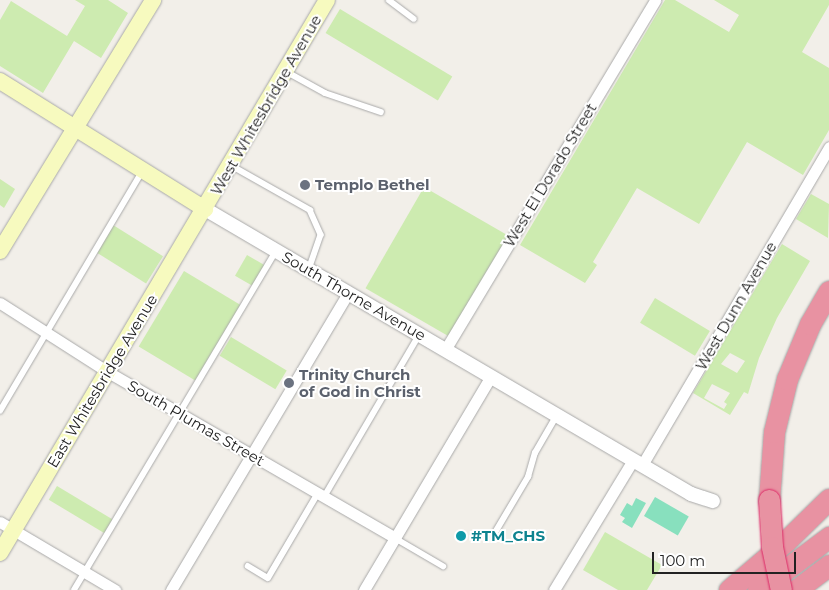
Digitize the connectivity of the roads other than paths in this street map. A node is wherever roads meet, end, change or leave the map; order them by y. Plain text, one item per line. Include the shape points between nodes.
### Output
1 (152, 0) edge
2 (327, 0) edge
3 (388, 0) edge
4 (656, 0) edge
5 (414, 19) dead end
6 (285, 71) junction
7 (1, 83) edge
8 (381, 112) dead end
9 (76, 129) junction
10 (829, 147) edge
11 (230, 164) junction
12 (143, 170) junction
13 (205, 209) junction
14 (0, 251) edge
15 (276, 251) junction
16 (309, 270) junction
17 (829, 291) edge
18 (348, 293) junction
19 (0, 303) edge
20 (47, 332) junction
21 (419, 335) junction
22 (446, 350) junction
23 (108, 372) junction
24 (491, 376) junction
25 (0, 411) edge
26 (181, 414) junction
27 (557, 415) junction
28 (252, 455) junction
29 (638, 462) junction
30 (321, 495) junction
31 (829, 499) edge
32 (713, 501) dead end
33 (7, 526) edge
34 (496, 531) dead end
35 (829, 537) edge
36 (395, 538) junction
37 (0, 553) edge
38 (829, 565) edge
39 (248, 566) dead end
40 (443, 566) dead end
41 (85, 572) junction
42 (74, 590) edge
43 (115, 590) edge
44 (172, 590) edge
45 (364, 590) edge
46 (554, 590) edge
47 (729, 590) edge
48 (758, 590) edge
49 (781, 590) edge
50 (796, 590) edge

1 - 9 main road
2 - 6 main road, West Whitesbridge Avenue
3 - 5 lane
4 - 22 street, West El Dorado Street
6 - 8 lane via 325,93
6 - 11 main road, West Whitesbridge Avenue
7 - 9 main road, South Thorne Avenue
9 - 12 main road, South Thorne Avenue
9 - 14 main road
10 - 29 street, West Dunn Avenue
11 - 13 main road, West Whitesbridge Avenue
11 - 16 lane via 310,210 320,235
12 - 13 main road, South Thorne Avenue
12 - 20 lane
13 - 15 street, South Thorne Avenue
13 - 23 main road, East Whitesbridge Avenue
15 - 16 street, South Thorne Avenue
15 - 26 lane
16 - 18 street, South Thorne Avenue
17 - 49 highway, bridge via 798,349 784,388 774,432 769,500 772,547
18 - 21 street, South Thorne Avenue
18 - 28 street
19 - 20 street, South Plumas Street
20 - 23 street, South Plumas Street
20 - 25 lane
21 - 22 street, South Thorne Avenue
21 - 30 lane
22 - 24 street, South Thorne Avenue
23 - 26 street, South Plumas Street
23 - 33 main road, East Whitesbridge Avenue
24 - 27 street, South Thorne Avenue
24 - 36 street
26 - 28 street, South Plumas Street
26 - 41 lane
27 - 29 street, South Thorne Avenue
27 - 34 lane via 535,453 528,478
28 - 30 street, South Plumas Street
28 - 44 street
29 - 32 street, South Thorne Avenue via 691,494
29 - 46 street, West Dunn Avenue
30 - 36 street, South Plumas Street
30 - 39 lane via 268,578
31 - 47 highway via 786,542
33 - 37 main road, East Whitesbridge Avenue
33 - 41 street
35 - 48 highway
36 - 40 lane
36 - 45 street
38 - 50 highway
41 - 42 lane
41 - 43 street

